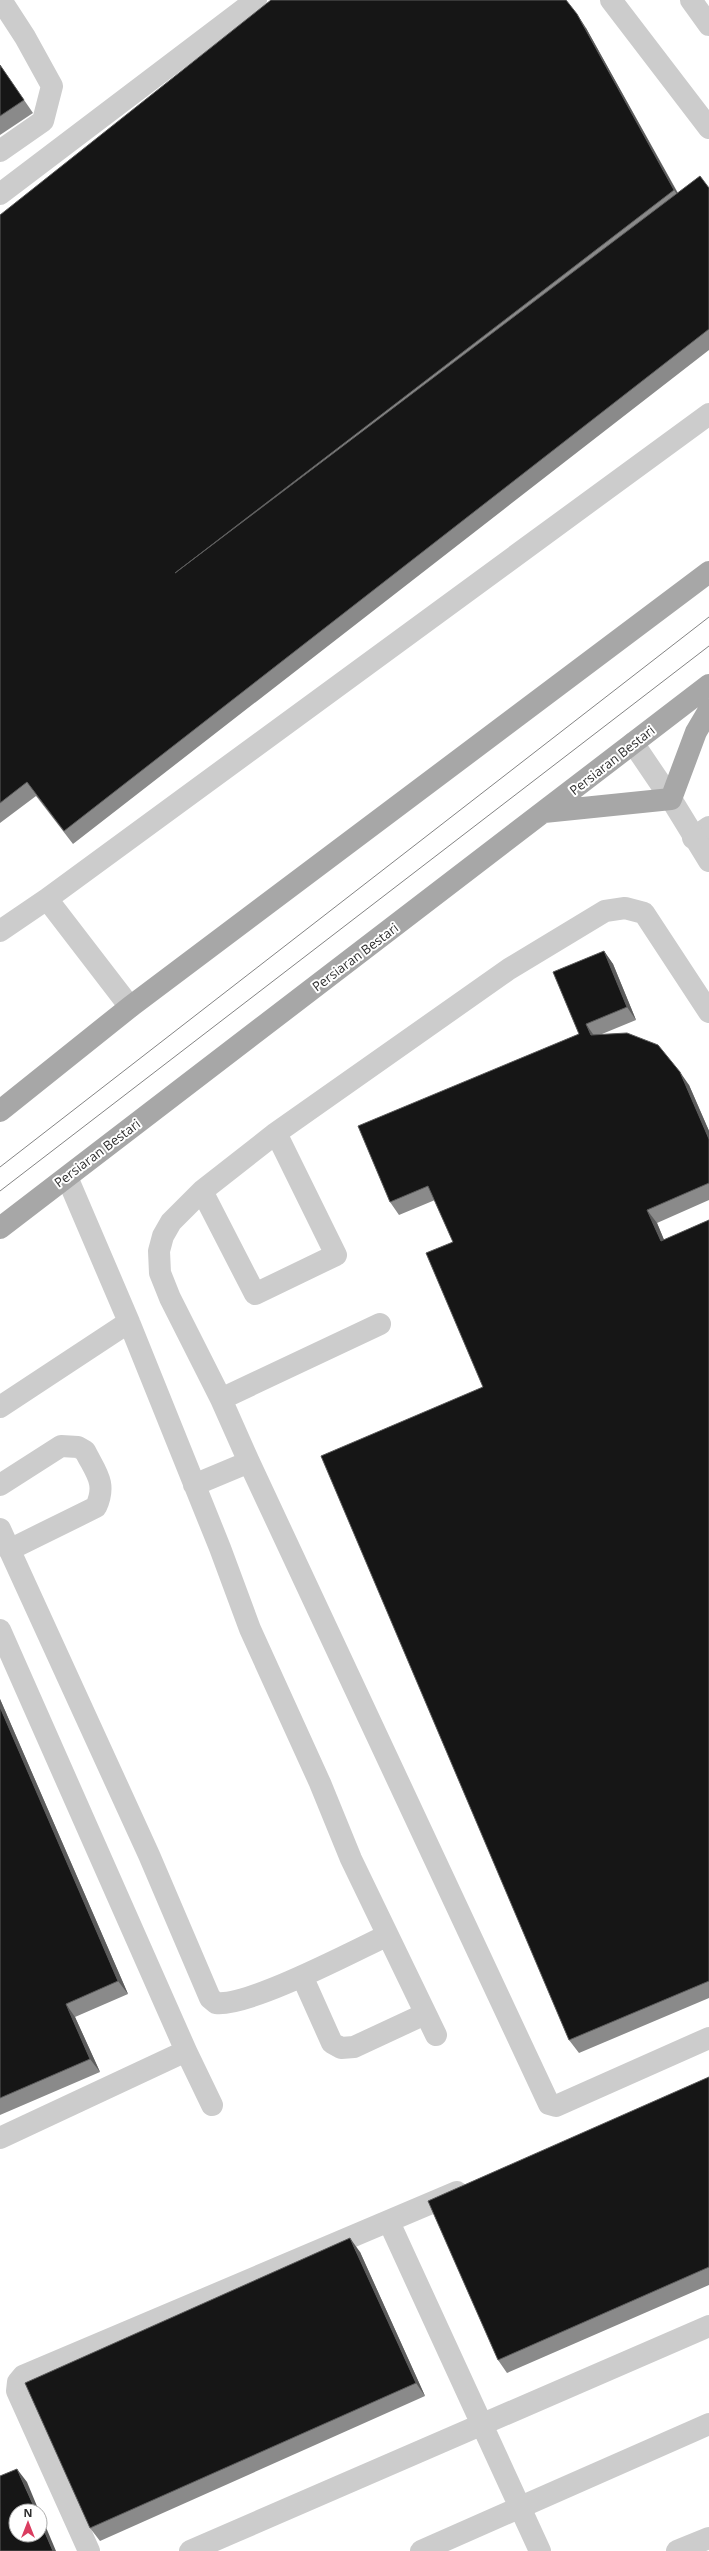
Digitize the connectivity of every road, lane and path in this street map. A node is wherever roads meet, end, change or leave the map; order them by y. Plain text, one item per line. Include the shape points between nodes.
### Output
1 (1, 0) edge
2 (256, 0) edge
3 (611, 0) edge
4 (691, 0) edge
5 (709, 25) edge
6 (709, 128) edge
7 (0, 151) edge
8 (0, 194) edge
9 (709, 414) edge
10 (709, 572) edge
11 (709, 685) edge
12 (709, 710) edge
13 (633, 743) junction
14 (672, 799) junction
15 (544, 812) junction
16 (701, 833) edge
17 (709, 861) edge
18 (47, 899) junction
19 (0, 931) edge
20 (130, 1007) junction
21 (709, 1012) edge
22 (0, 1111) edge
23 (276, 1133) junction
24 (66, 1177) junction
25 (202, 1191) junction
26 (0, 1228) edge
27 (129, 1322) junction
28 (380, 1324) dead end
29 (221, 1399) junction
30 (0, 1407) edge
31 (249, 1462) junction
32 (0, 1485) edge
33 (194, 1485) junction
34 (0, 1529) edge
35 (9, 1550) junction
36 (0, 1630) edge
37 (386, 1936) junction
38 (302, 1976) junction
39 (425, 2014) junction
40 (436, 2035) dead end
41 (709, 2038) edge
42 (186, 2051) junction
43 (212, 2105) dead end
44 (0, 2138) edge
45 (476, 2184) edge
46 (389, 2222) junction
47 (709, 2326) edge
48 (709, 2424) edge
49 (483, 2425) junction
50 (522, 2507) junction
51 (709, 2538) edge
52 (89, 2551) edge
53 (190, 2551) edge
54 (421, 2551) edge
55 (540, 2551) edge
56 (677, 2551) edge

1 - 7 street via 52,86 43,121
2 - 8 street
3 - 6 street
4 - 5 street
9 - 18 street
10 - 20 main road
11 - 13 main road, Persiaran Bestari
12 - 14 main road via 696,732
13 - 14 street
13 - 15 main road, Persiaran Bestari
14 - 15 main road
14 - 16 street
15 - 24 main road, Persiaran Bestari
16 - 17 street
18 - 19 street
18 - 20 street
20 - 22 main road
21 - 23 street via 644,913 625,908 605,911 509,969
23 - 25 street
23 - 25 street via 336,1255 255,1294
24 - 26 main road, Persiaran Bestari
24 - 27 street
25 - 29 street via 171,1222 163,1236 159,1251 160,1273
27 - 30 street
27 - 33 street
28 - 29 street
29 - 31 street
31 - 33 street
31 - 41 street via 549,2104 556,2106
32 - 35 street via 53,1450 70,1446 85,1451 102,1485 102,1496 96,1507
33 - 37 street via 250,1629
34 - 35 street
35 - 38 street via 149,1855 210,1998 216,2003 235,2002
36 - 42 street
37 - 38 street
37 - 39 street
38 - 39 street via 332,2042 341,2048 354,2047
39 - 40 street
42 - 43 street
42 - 44 street
45 - 46 street
46 - 49 street
46 - 52 street via 24,2376 18,2382 17,2391
47 - 49 street
48 - 50 street
49 - 50 street
49 - 53 street
50 - 54 street
50 - 55 street
51 - 56 street

